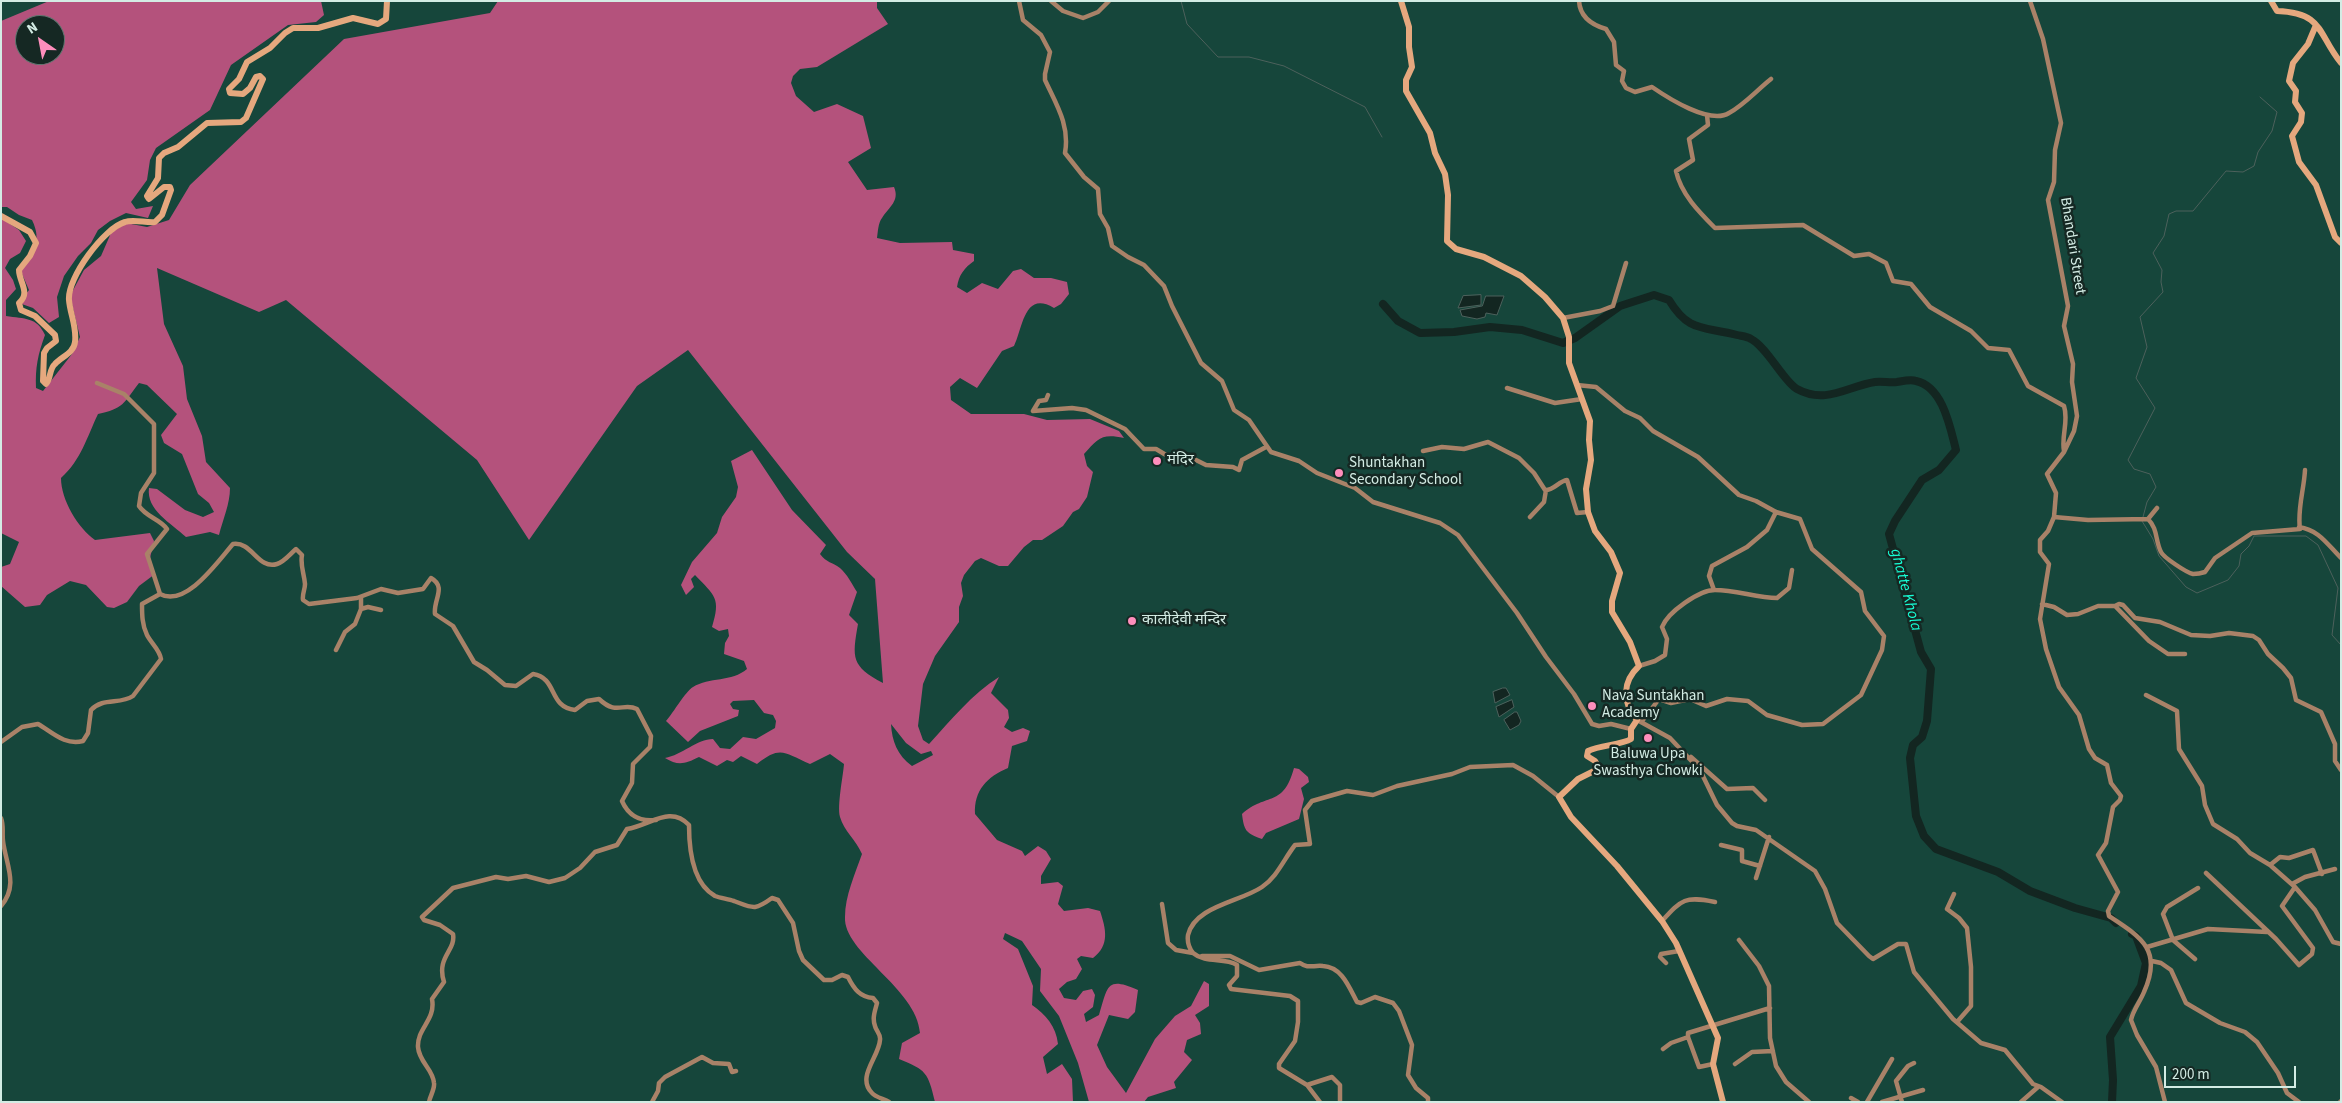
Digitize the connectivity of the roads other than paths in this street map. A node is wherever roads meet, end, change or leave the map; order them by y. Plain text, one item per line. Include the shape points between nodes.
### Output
1 (387, 1) edge
2 (1019, 1) edge
3 (1051, 1) edge
4 (1108, 1) edge
5 (1401, 1) edge
6 (1579, 1) edge
7 (2030, 1) edge
8 (2271, 1) edge
9 (2316, 25) junction
10 (2341, 63) edge
11 (1771, 79) dead end
12 (1707, 115) junction
13 (1, 216) edge
14 (2341, 243) edge
15 (1626, 263) dead end
16 (1563, 318) junction
17 (97, 384) dead end
18 (1577, 385) junction
19 (1507, 388) dead end
20 (1048, 394) dead end
21 (1582, 399) junction
22 (1266, 447) junction
23 (1423, 451) dead end
24 (2064, 452) junction
25 (2305, 470) dead end
26 (1546, 490) junction
27 (2157, 508) dead end
28 (1588, 512) junction
29 (1776, 512) junction
30 (1530, 517) dead end
31 (2054, 517) junction
32 (2148, 519) junction
33 (2299, 527) junction
34 (2341, 558) edge
35 (1792, 570) dead end
36 (1714, 590) junction
37 (160, 594) junction
38 (361, 597) junction
39 (2042, 604) junction
40 (2115, 606) junction
41 (361, 608) junction
42 (381, 610) dead end
43 (336, 650) dead end
44 (2185, 654) dead end
45 (1639, 666) junction
46 (2146, 695) dead end
47 (1637, 720) junction
48 (1631, 729) junction
49 (1, 742) edge
50 (1684, 753) junction
51 (2341, 770) edge
52 (1559, 798) junction
53 (1765, 800) dead end
54 (1, 818) edge
55 (656, 820) junction
56 (1769, 837) junction
57 (1721, 845) dead end
58 (2270, 865) junction
59 (1760, 866) junction
60 (2335, 869) dead end
61 (2206, 873) dead end
62 (2322, 874) junction
63 (1756, 878) dead end
64 (2293, 886) junction
65 (2198, 888) dead end
66 (1954, 894) dead end
67 (1715, 902) dead end
68 (1162, 904) dead end
69 (1, 906) edge
70 (1662, 921) junction
71 (2267, 932) junction
72 (1739, 940) dead end
73 (2173, 940) junction
74 (2341, 944) edge
75 (2147, 947) junction
76 (1679, 951) junction
77 (1193, 953) junction
78 (1198, 956) junction
79 (2195, 959) dead end
80 (2152, 961) junction
81 (1666, 963) dead end
82 (1770, 1008) junction
83 (1957, 1022) junction
84 (1713, 1025) junction
85 (1688, 1037) junction
86 (1663, 1049) dead end
87 (1773, 1051) junction
88 (1892, 1059) dead end
89 (1914, 1063) dead end
90 (1713, 1064) junction
91 (1735, 1064) dead end
92 (736, 1071) dead end
93 (1306, 1085) junction
94 (2038, 1087) junction
95 (1923, 1090) dead end
96 (1901, 1096) junction
97 (1851, 1098) dead end
98 (429, 1102) edge
99 (652, 1102) edge
100 (889, 1102) edge
101 (1320, 1102) edge
102 (1340, 1102) edge
103 (1428, 1102) edge
104 (1723, 1102) edge
105 (1808, 1102) edge
106 (1858, 1102) edge
107 (1867, 1102) edge
108 (1882, 1102) edge
109 (1902, 1102) edge
110 (2021, 1102) edge
111 (2062, 1102) edge
112 (2165, 1102) edge
113 (2299, 1102) edge

1 - 13 street via 386,19 378,24 353,18 318,28 298,26 287,31 270,48 247,62 239,79 229,89 230,93 242,94 256,77 263,78 246,118 235,123 207,123 159,158 158,178 146,196 153,198 164,187 170,187 162,215 155,222 126,221 110,230 74,277 69,300 75,344 53,366 46,384 43,381 44,353 56,341 55,335 35,316 19,307 25,293 20,270 36,243 30,232
2 - 22 street via 1023,20 1041,35 1050,52 1045,80 1063,120 1065,153 1098,189 1100,214 1110,243 1114,249 1144,265 1164,286 1200,363 1222,380 1234,410 1249,420
3 - 4 street via 1063,11 1083,18 1098,12
5 - 16 street via 1409,27 1412,67 1406,80 1406,91 1430,133 1445,174 1447,241 1456,249 1484,257 1521,276
6 - 12 street via 1580,10 1593,26 1606,30 1614,42 1614,58 1616,65 1624,71 1622,81 1626,88 1635,92 1652,87 1677,104
7 - 24 street, Bhandari Street via 2043,40 2061,123 2055,150 2054,182 2048,200 2068,306 2064,326 2073,364 2077,416
8 - 9 street via 2274,10 2305,15
9 - 10 street
9 - 14 street via 2308,44 2293,63 2289,81 2296,91 2295,102 2302,113 2301,122 2292,136 2299,162 2316,184 2335,237
11 - 12 street via 1728,115
12 - 24 street via 1708,125 1689,139 1693,160 1676,171 1678,184 1715,228 1803,226 1854,256 1869,254 1886,263 1893,281 1911,284 1930,307 1972,331 1988,348 2009,350 2028,386 2064,406 2067,415 2062,443
15 - 16 street via 1613,306 1600,312
16 - 18 street
17 - 37 street via 124,394 154,424 154,473 141,493 139,506 167,530 147,554
18 - 21 street
18 - 29 street via 1596,387 1653,431 1698,457 1739,495 1756,500
19 - 21 street via 1555,403
20 - 22 street via 1033,411 1086,410 1125,429 1144,449 1192,458 1206,465 1239,470 1242,460
21 - 28 street via 1590,421 1591,460 1586,489
22 - 48 street via 1355,488 1373,502 1440,523 1458,535 1517,613 1592,724
23 - 26 street via 1442,447 1464,449 1488,442 1519,458
24 - 31 street, Bhandari Street via 2047,474 2056,493
25 - 33 street
26 - 28 street via 1567,480 1576,513
26 - 30 street via 1542,504
27 - 32 street
28 - 45 street via 1595,531 1611,552 1620,573 1612,612 1630,642
29 - 36 street via 1767,530 1747,547 1712,566 1709,576
29 - 47 street via 1800,519 1812,549 1861,592 1866,611 1884,636 1882,650 1861,695 1823,724 1815,726 1767,714 1748,702 1726,699 1706,706 1690,699 1671,703 1659,699 1643,720
31 - 32 street
31 - 39 street, Bhandari Street via 2040,540 2040,552 2049,564
32 - 33 street via 2157,532 2162,555 2194,574 2205,572 2215,558 2252,533 2297,530
33 - 34 street via 2310,528 2323,537
35 - 36 street via 1789,588 1777,598 1757,598
36 - 45 street via 1688,601 1671,614 1662,627 1667,639 1665,655
37 - 38 street via 177,597 188,592 233,544 239,543 261,562 270,565 278,564 299,550 305,583 302,596 309,604
37 - 49 street via 142,604 142,617 146,634 161,656 132,696 94,706 83,741 60,739 38,724 22,727
38 - 41 street
38 - 55 street via 381,590 423,589 431,578 440,590 435,614 454,626 474,662 504,685 516,686 533,674 541,675 548,682 554,698 566,709 575,710 587,701 599,699 608,707 637,708 651,736 650,747 633,764 632,783 622,801 630,815 647,821
39 - 40 street via 2067,615 2098,606
39 - 75 street, Bhandari Street via 2040,619 2046,649 2059,687 2080,715 2089,749 2106,765 2111,783 2121,796 2113,807 2106,843 2098,855 2118,892 2108,911 2109,916 2139,936
40 - 44 street via 2149,641 2168,654
40 - 51 street via 2123,605 2135,618 2160,622 2191,635 2244,634 2259,640 2291,678 2296,700 2320,712 2335,744 2335,761
41 - 42 street
41 - 43 street via 355,624 345,632
45 - 47 street via 1627,681 1626,706
46 - 58 street via 2177,711 2179,749 2202,786 2213,824
47 - 48 street
47 - 50 street via 1670,738
48 - 52 street via 1631,739 1626,742 1588,751 1587,756 1598,766 1578,779
50 - 53 street via 1727,788 1753,788
50 - 56 street via 1700,770 1717,804 1732,823
52 - 70 street via 1571,817
52 - 77 street via 1533,776 1513,765 1470,767 1396,786 1373,796 1347,792 1312,801 1305,810 1310,844 1295,846 1276,874 1262,887 1220,905 1196,920 1187,938
54 - 69 street via 11,886
55 - 98 street via 627,829 617,845 596,852 565,878 548,882 526,876 476,881 454,888 422,917 440,925 453,934 454,939 441,965 444,982 432,999 434,1008 418,1046 435,1085
55 - 100 street via 669,815 682,818 690,825 693,863 708,891 749,908 758,908 772,898 778,900 793,923 803,960 824,980 842,975 848,977 864,997 873,998 877,1003 875,1026 881,1037 878,1052 867,1073 866,1086 873,1095
56 - 59 street
56 - 83 street via 1815,871 1838,923 1870,958 1898,944 1906,944 1919,979
57 - 59 street via 1742,850 1742,861
58 - 62 street via 2280,856 2289,858 2314,850
58 - 64 street
59 - 63 street
60 - 62 street
61 - 71 street
62 - 64 street via 2305,877
64 - 71 street via 2282,906 2312,948 2312,954 2297,964
64 - 74 street via 2315,910 2333,942
65 - 73 street via 2167,906 2163,914
66 - 83 street via 1947,909 1967,928 1971,967 1970,1006
67 - 70 street via 1684,900
68 - 77 street via 1168,943 1176,950
70 - 76 street
71 - 73 street via 2208,929
72 - 82 street via 1768,982
73 - 75 street
73 - 79 street
75 - 80 street, Bhandari Street
76 - 81 street via 1661,954
76 - 84 street
77 - 78 street
78 - 93 street via 1237,965 1237,976 1229,985 1231,989 1290,996 1298,1002 1295,1041 1279,1068
78 - 103 street via 1230,956 1259,970 1300,963 1306,968 1324,966 1342,974 1357,1002 1376,997 1393,1003 1412,1045 1408,1075
80 - 112 street, Bhandari Street via 2148,985 2131,1020 2136,1035 2156,1067
80 - 113 street via 2171,970 2186,1003 2220,1024 2245,1032 2256,1042 2278,1073 2287,1093
82 - 84 street
82 - 87 street
83 - 94 street via 1981,1043 2005,1050 2025,1077
84 - 85 street via 1688,1033
84 - 90 street via 1718,1038
85 - 86 street
85 - 90 street via 1699,1067
87 - 91 street via 1752,1052
87 - 105 street via 1776,1066 1786,1082
88 - 107 street
89 - 96 street via 1896,1081
90 - 104 street
92 - 99 street via 732,1072 730,1064 713,1063 702,1058 665,1077 659,1083
93 - 101 street
93 - 102 street via 1332,1076 1340,1085
94 - 110 street
94 - 111 street
95 - 96 street
96 - 108 street
96 - 109 street
97 - 106 street

